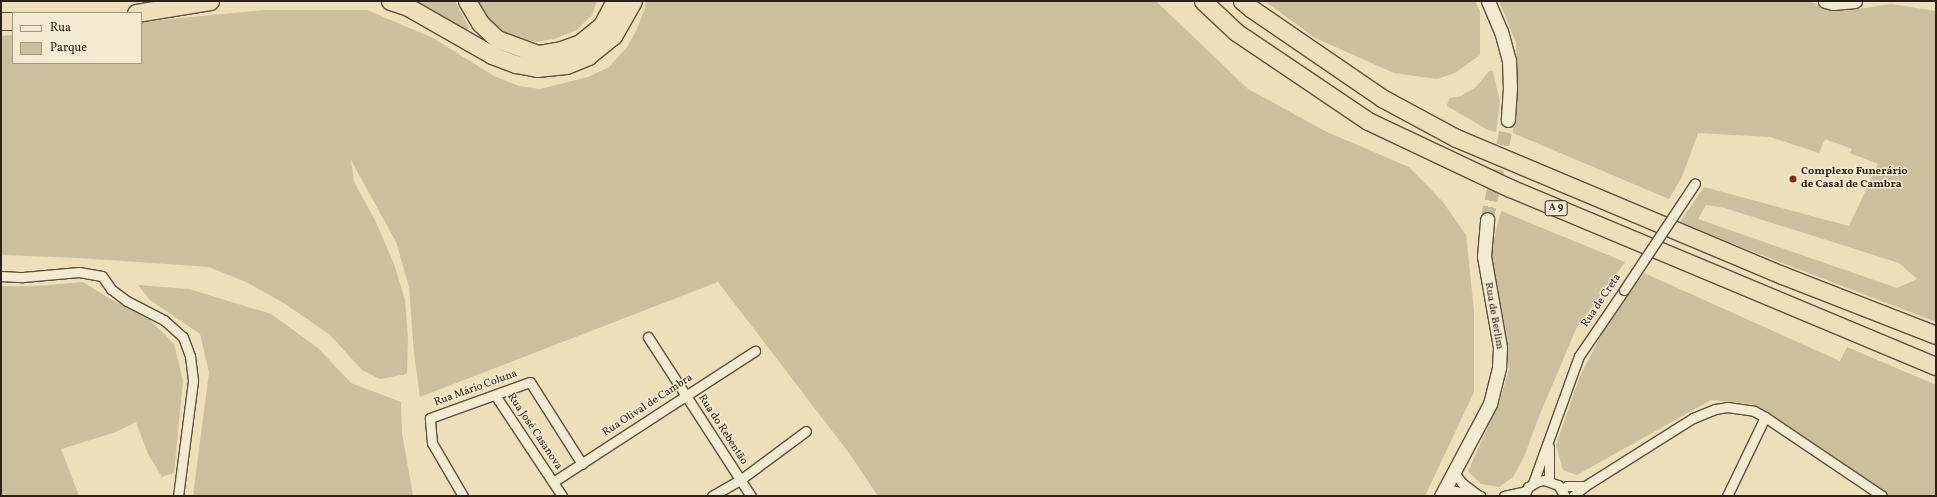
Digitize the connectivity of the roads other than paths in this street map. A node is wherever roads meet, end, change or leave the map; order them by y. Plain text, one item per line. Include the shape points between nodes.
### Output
1 (210, 1) edge
2 (390, 1) edge
3 (467, 1) edge
4 (615, 1) edge
5 (633, 1) edge
6 (1203, 1) edge
7 (1242, 1) edge
8 (1488, 1) edge
9 (1825, 1) edge
10 (1855, 1) edge
11 (142, 12) edge
12 (1, 21) edge
13 (12, 21) edge
14 (1508, 120) tunnel mouth
15 (1695, 183) dead end
16 (1487, 218) tunnel mouth
17 (1, 276) edge
18 (1936, 334) edge
19 (648, 337) dead end
20 (755, 351) dead end
21 (1936, 366) edge
22 (495, 395) junction
23 (686, 396) junction
24 (1765, 417) junction
25 (806, 431) dead end
26 (1549, 442) junction
27 (582, 464) junction
28 (1454, 473) junction
29 (740, 480) junction
30 (1549, 480) junction
31 (553, 482) junction
32 (1533, 483) junction
33 (1585, 486) junction
34 (1564, 492) edge
35 (1443, 493) edge
36 (1524, 494) edge
37 (178, 496) edge
38 (463, 496) edge
39 (562, 496) edge
40 (712, 496) edge
41 (751, 496) edge
42 (1479, 496) edge
43 (1504, 496) edge
44 (1572, 496) edge
45 (1726, 496) edge
46 (1882, 496) edge

1 - 11 highway
2 - 5 highway via 408,7 492,55 537,68 566,66 588,56 613,36
3 - 4 highway via 480,22 497,39 538,54 580,43 602,25
6 - 21 highway, A 9 via 1236,32 1368,121 1510,188
7 - 18 highway, A 9 via 1382,98 1456,138 1782,275
8 - 14 street via 1501,31 1509,60
9 - 10 street
12 - 13 highway
15 - 26 street, Rua de Creta, bridge via 1579,356
16 - 28 street, Rua de Berlim via 1484,256 1500,347 1500,367 1490,404
17 - 37 street via 23,277 79,272 102,276 111,289 127,301 164,320 183,337 190,356 193,381
19 - 23 street, Rua do Rebentão
20 - 23 street, Rua Olival de Cambra
22 - 27 street, Rua Mário Coluna via 530,382
22 - 31 street, Rua José Casanova
22 - 38 street, Rua Mário Coluna via 430,418 432,443
23 - 27 street, Rua Olival de Cambra
23 - 29 street, Rua do Rebentão
24 - 33 street via 1744,408 1715,409 1693,418
24 - 45 street
24 - 46 street
25 - 29 street
26 - 30 street, Rua de Creta
26 - 32 street, Rua de Creta
27 - 31 street, Rua Olival de Cambra
28 - 35 street, Rua de Berlim
28 - 42 street
29 - 40 street
29 - 41 street, Rua do Rebentão
30 - 32 street
30 - 34 street
31 - 39 street, Rua José Casanova
32 - 36 street
33 - 34 street via 1567,486
33 - 44 street
35 - 42 street
36 - 43 street

